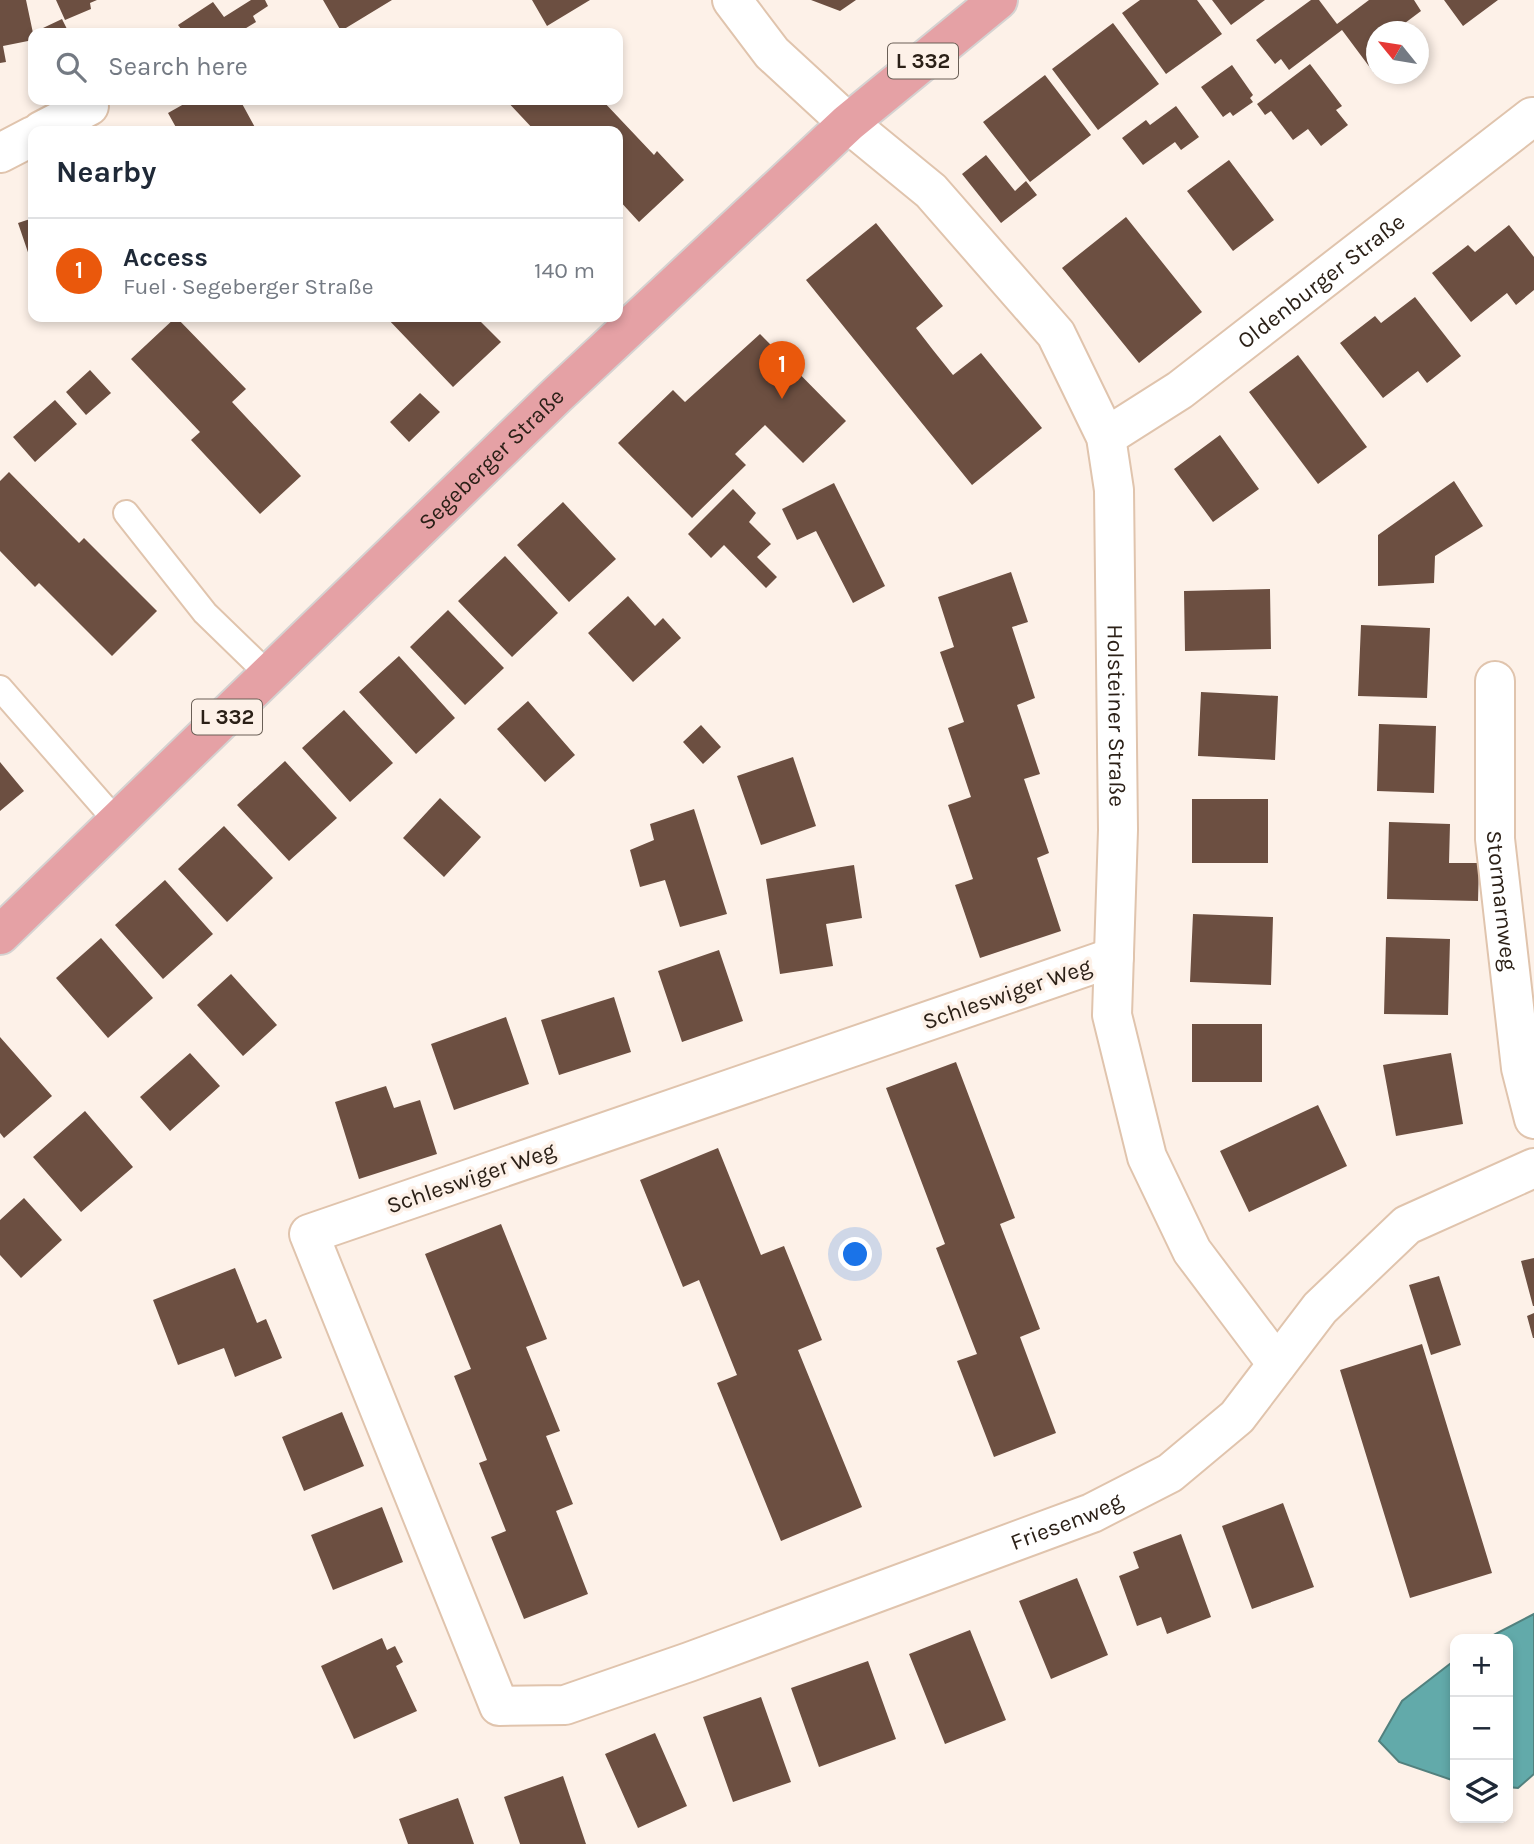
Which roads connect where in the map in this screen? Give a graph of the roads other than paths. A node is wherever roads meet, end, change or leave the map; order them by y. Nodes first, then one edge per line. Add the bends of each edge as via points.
1 (732, 0) edge
2 (998, 0) edge
3 (89, 106) dead end
4 (1532, 117) dead end
5 (848, 123) junction
6 (51, 126) edge
7 (28, 139) edge
8 (0, 153) edge
9 (1106, 437) junction
10 (126, 513) dead end
11 (270, 676) junction
12 (1495, 681) dead end
13 (0, 688) edge
14 (118, 823) junction
15 (0, 935) edge
16 (1114, 957) junction
17 (1534, 1119) edge
18 (1534, 1168) edge
19 (1277, 1364) junction
20 (499, 1706) joint

1 - 5 street, Holsteiner Straße via 772,52
2 - 5 main road, Segeberger Straße / L 332
3 - 6 street
4 - 9 street, Oldenburger Straße via 1180,390
5 - 9 street, Holsteiner Straße via 931,191 1056,334
5 - 11 main road, Segeberger Straße / L 332 via 557,395
7 - 8 street
9 - 16 street, Holsteiner Straße via 1114,490 1118,830
10 - 11 lane via 205,613
11 - 14 main road, Segeberger Straße / L 332
12 - 17 street, Stormarnweg via 1496,851 1521,1069
13 - 14 lane
14 - 15 main road, Segeberger Straße / L 332
16 - 19 street, Holsteiner Straße via 1112,1015 1147,1157 1192,1251
16 - 20 street, Schleswiger Weg via 309,1234
18 - 19 street, Friesenweg via 1407,1225 1320,1307
19 - 20 street, Friesenweg via 1237,1417 1170,1473 1092,1513 565,1705

